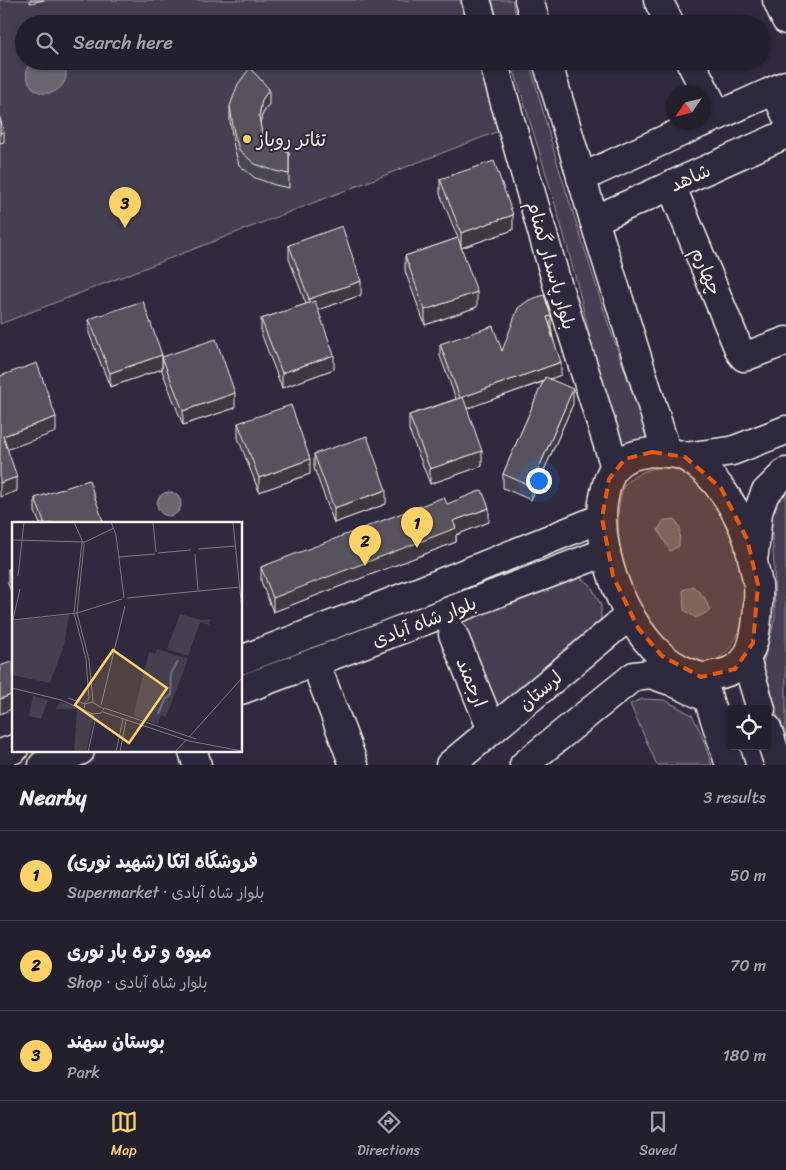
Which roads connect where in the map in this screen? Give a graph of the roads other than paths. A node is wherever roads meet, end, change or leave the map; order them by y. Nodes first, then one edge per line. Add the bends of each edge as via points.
1 (476, 0) edge
2 (529, 0) edge
3 (658, 0) edge
4 (777, 0) edge
5 (480, 15) edge
6 (533, 15) edge
7 (666, 15) edge
8 (786, 20) edge
9 (496, 70) edge
10 (550, 70) edge
11 (693, 70) edge
12 (697, 85) edge
13 (781, 88) edge
14 (786, 115) edge
15 (711, 119) edge
16 (686, 130) edge
17 (786, 134) edge
18 (581, 178) junction
19 (671, 185) junction
20 (594, 220) junction
21 (786, 341) edge
22 (786, 430) edge
23 (676, 455) junction
24 (615, 467) junction
25 (786, 472) edge
26 (602, 518) junction
27 (606, 552) junction
28 (753, 563) junction
29 (630, 615) junction
30 (453, 634) dead end
31 (746, 659) junction
32 (242, 660) edge
33 (316, 662) junction
34 (705, 688) junction
35 (242, 690) edge
36 (760, 705) edge
37 (492, 730) junction
38 (771, 740) edge
39 (12, 750) edge
40 (77, 752) edge
41 (192, 752) edge
42 (0, 754) edge
43 (43, 765) edge
44 (197, 765) edge
45 (354, 765) edge
46 (450, 765) edge
47 (524, 765) edge
48 (730, 765) edge
49 (779, 765) edge

1 - 5 main road
2 - 6 main road
3 - 7 main road
4 - 8 main road
9 - 24 main road, بلوار پاسدار گمنام via 558,287
10 - 18 main road
11 - 12 main road
13 - 14 main road
13 - 15 main road
16 - 18 main road
17 - 19 main road, شاهد
18 - 20 main road
19 - 20 main road, شاهد
19 - 21 main road, چهارم via 740,352 744,357
20 - 23 main road
22 - 23 main road via 732,451
23 - 24 main road via 637,454
23 - 28 main road via 705,471 721,488 736,512
24 - 26 main road via 604,498
25 - 28 main road via 765,493 758,512
26 - 27 main road
26 - 32 main road, بلوار شاه آبادی
27 - 29 main road
27 - 33 main road, بلوار شاه آبادی
28 - 31 main road via 758,605 753,643
29 - 34 main road via 643,636 662,656
29 - 37 main road, لرستان
30 - 37 main road, ارجمند
31 - 34 main road
31 - 36 main road
33 - 35 main road, بلوار شاه آبادی
33 - 45 main road
34 - 47 main road via 651,674 634,676
34 - 48 main road
37 - 46 main road, لرستان
38 - 49 main road
39 - 42 main road
40 - 43 main road
41 - 44 main road

